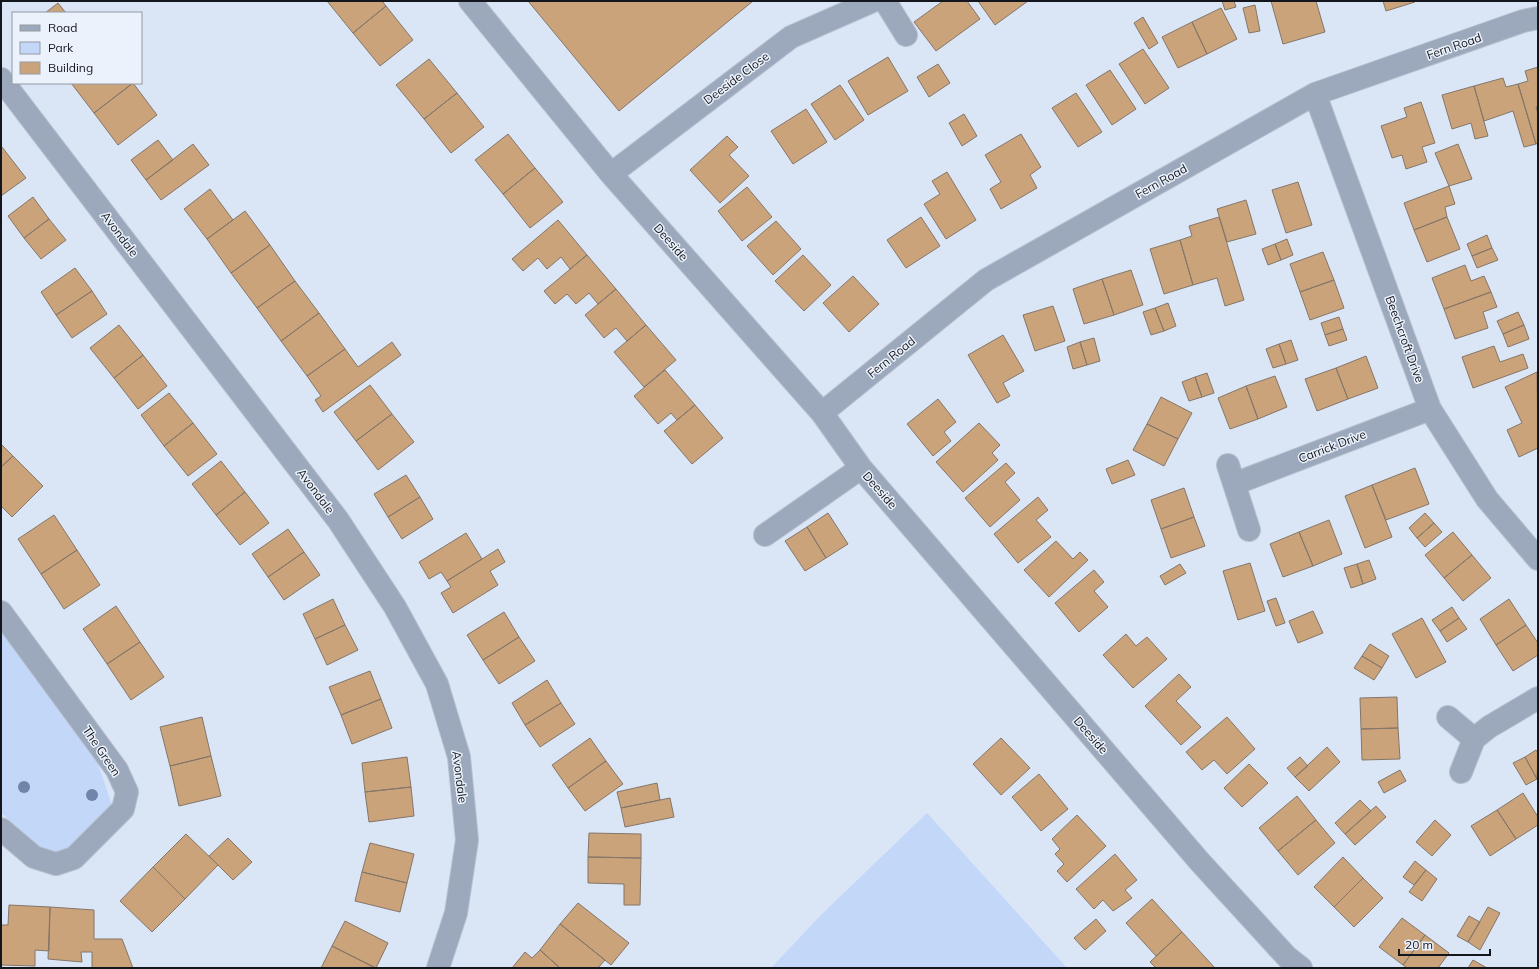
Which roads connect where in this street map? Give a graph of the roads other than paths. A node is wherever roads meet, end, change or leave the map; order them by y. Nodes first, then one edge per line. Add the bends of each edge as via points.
1 (470, 1) edge
2 (873, 1) edge
3 (885, 1) edge
4 (1538, 18) edge
5 (906, 35) dead end
6 (1, 79) edge
7 (1315, 94) junction
8 (611, 174) junction
9 (1430, 409) junction
10 (822, 413) junction
11 (861, 468) junction
12 (1249, 530) dead end
13 (765, 535) dead end
14 (1538, 559) edge
15 (1, 612) edge
16 (1538, 698) edge
17 (1448, 717) dead end
18 (1474, 740) junction
19 (1461, 772) dead end
20 (1, 828) edge
21 (438, 968) edge
22 (1301, 968) edge

1 - 8 street, Deeside
2 - 8 street, Deeside Close via 791,36
3 - 5 street
4 - 7 street, Fern Road
6 - 21 street, Avondale via 338,520 395,607 437,684 460,757 467,840 456,913
7 - 9 street, Beechcroft Drive
7 - 10 street, Fern Road via 986,280
8 - 10 street, Deeside
9 - 12 street, Carrick Drive via 1231,474
9 - 14 street, Beechcroft Drive via 1487,499
10 - 11 street, Deeside
11 - 13 street
11 - 22 street, Deeside via 1200,862 1287,957
15 - 20 street, The Green via 117,770 126,792 123,809 74,858 56,864 34,857
16 - 18 street via 1489,727
17 - 18 street
18 - 19 street

